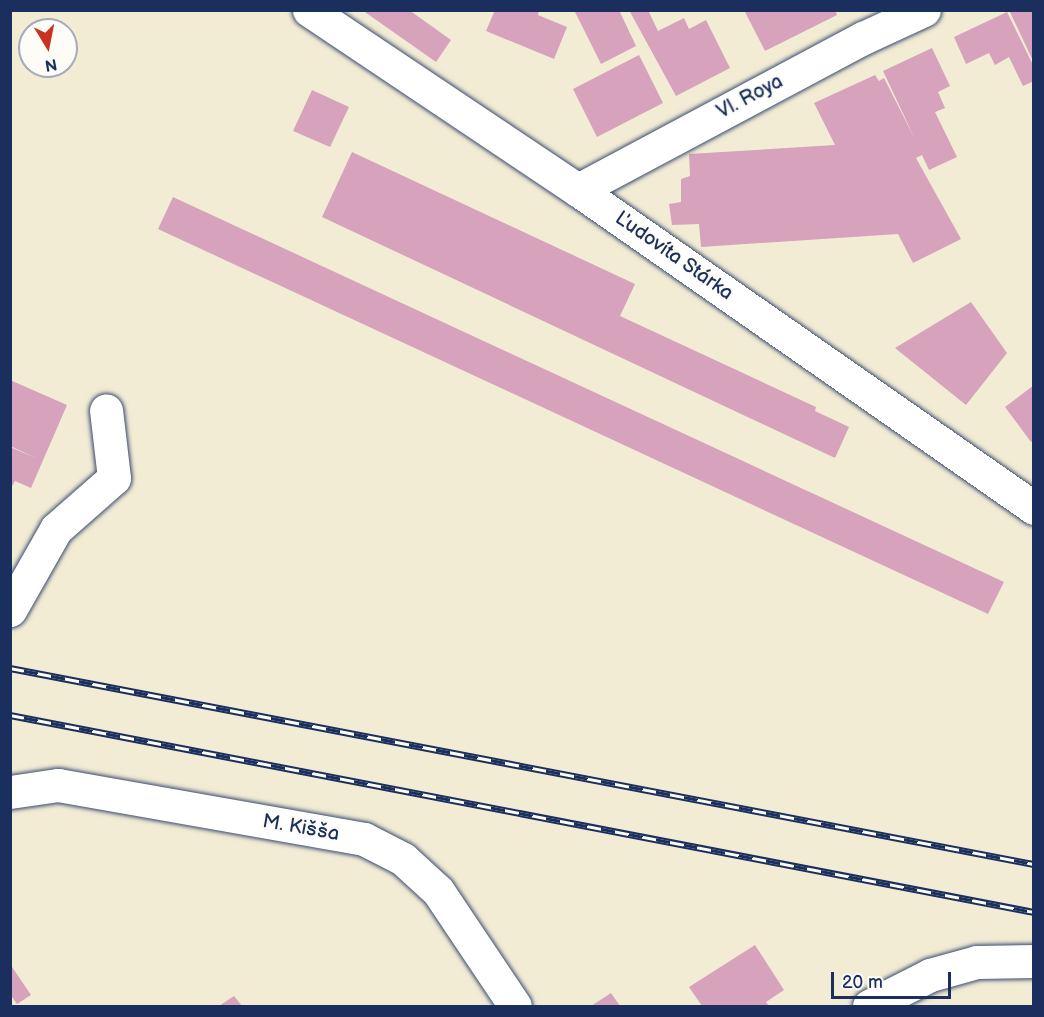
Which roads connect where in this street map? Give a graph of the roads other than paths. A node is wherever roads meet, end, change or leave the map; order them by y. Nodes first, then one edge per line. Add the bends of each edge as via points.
1 (309, 10) edge
2 (924, 10) edge
3 (578, 190) junction
4 (106, 410) dead end
5 (1034, 508) edge
6 (10, 610) edge
7 (10, 792) edge
8 (1034, 961) edge
9 (514, 1006) edge
10 (869, 1006) edge

1 - 3 street, Ľudovíta Stárka
2 - 3 street, Vl. Roya via 863,38
3 - 5 street, Ľudovíta Stárka
4 - 6 street via 114,478 56,529
7 - 9 street, M. Kišša via 58,785 364,839 403,859 438,891
8 - 10 street via 976,962 930,975

